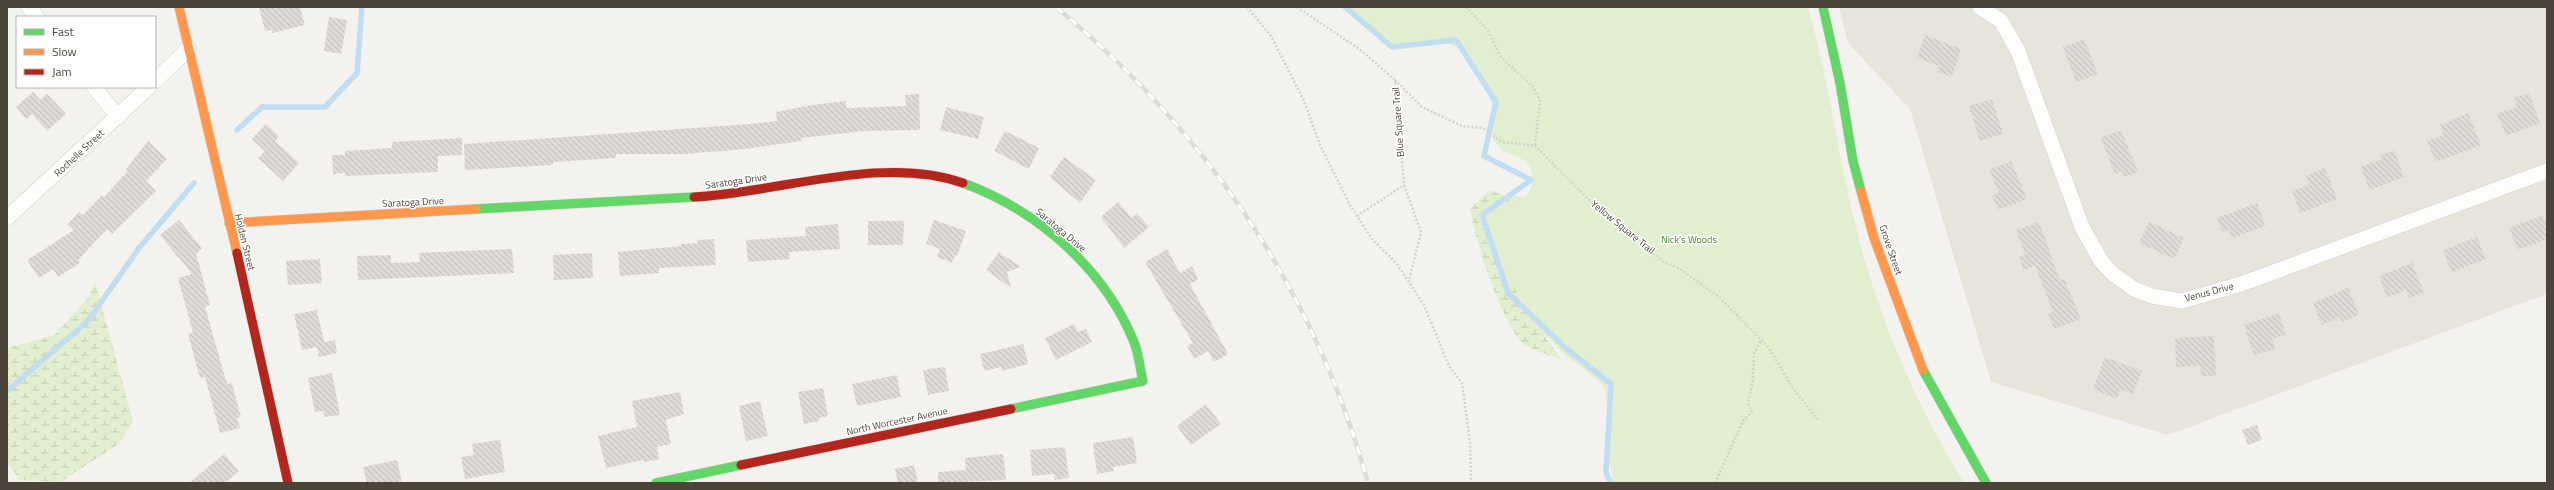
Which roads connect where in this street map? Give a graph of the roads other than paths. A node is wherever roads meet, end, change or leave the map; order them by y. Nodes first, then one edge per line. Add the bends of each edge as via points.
1 (29, 7) edge
2 (179, 7) edge
3 (1823, 7) edge
4 (1980, 7) edge
5 (36, 16) edge
6 (189, 48) junction
7 (156, 80) edge
8 (95, 88) edge
9 (148, 88) edge
10 (118, 117) junction
11 (2547, 171) edge
12 (7, 218) edge
13 (229, 223) junction
14 (1143, 381) joint
15 (288, 483) edge
16 (656, 483) edge
17 (1986, 483) edge

1 - 5 street
2 - 6 street, Holden Street
3 - 17 street, Grove Street via 1840,83 1853,161 1874,238 1914,350 1930,385
4 - 11 street, Venus Drive via 2001,22 2018,51 2082,227 2101,261 2113,274 2134,289 2152,296 2182,300 2240,284
6 - 7 street
6 - 13 street, Holden Street
8 - 10 street
9 - 10 street, Rochelle Street
10 - 12 street, Rochelle Street
13 - 14 street, Saratoga Drive via 690,198 860,175 916,172 956,180 995,195 1019,209 1061,242 1088,268 1122,316 1135,344
13 - 15 street, Holden Street via 259,346
14 - 16 street, North Worcester Avenue

